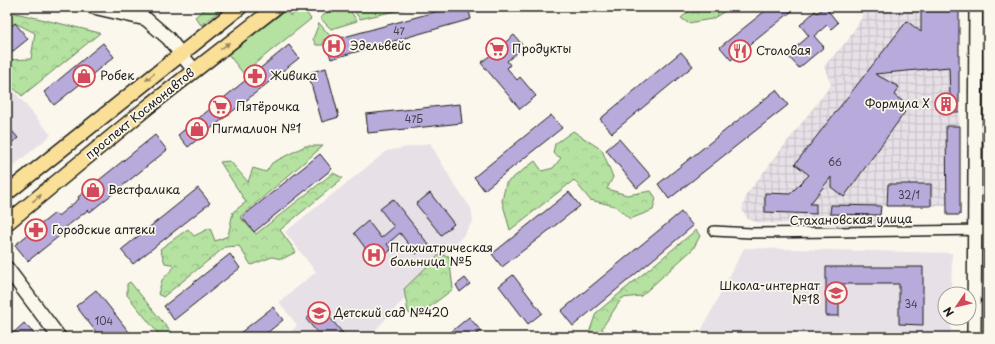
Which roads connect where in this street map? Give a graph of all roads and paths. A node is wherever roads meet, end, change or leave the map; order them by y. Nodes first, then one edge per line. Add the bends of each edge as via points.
1 (93, 7) edge
2 (240, 7) edge
3 (276, 7) edge
4 (976, 7) edge
5 (181, 53) junction
6 (194, 70) junction
7 (7, 193) edge
8 (7, 223) edge
9 (981, 230) edge
10 (714, 231) dead end
11 (7, 268) edge
12 (59, 337) edge
13 (974, 337) edge

1 - 5 main road via 146,19
2 - 5 main road, проспект Космонавтов
6 -> 3 main road, проспект Космонавтов
4 - 9 main road
5 - 6 main road
5 -> 7 main road, проспект Космонавтов
8 -> 6 main road, проспект Космонавтов
9 - 10 street, Стахановская улица via 751,233
9 - 13 main road
11 - 12 main road

